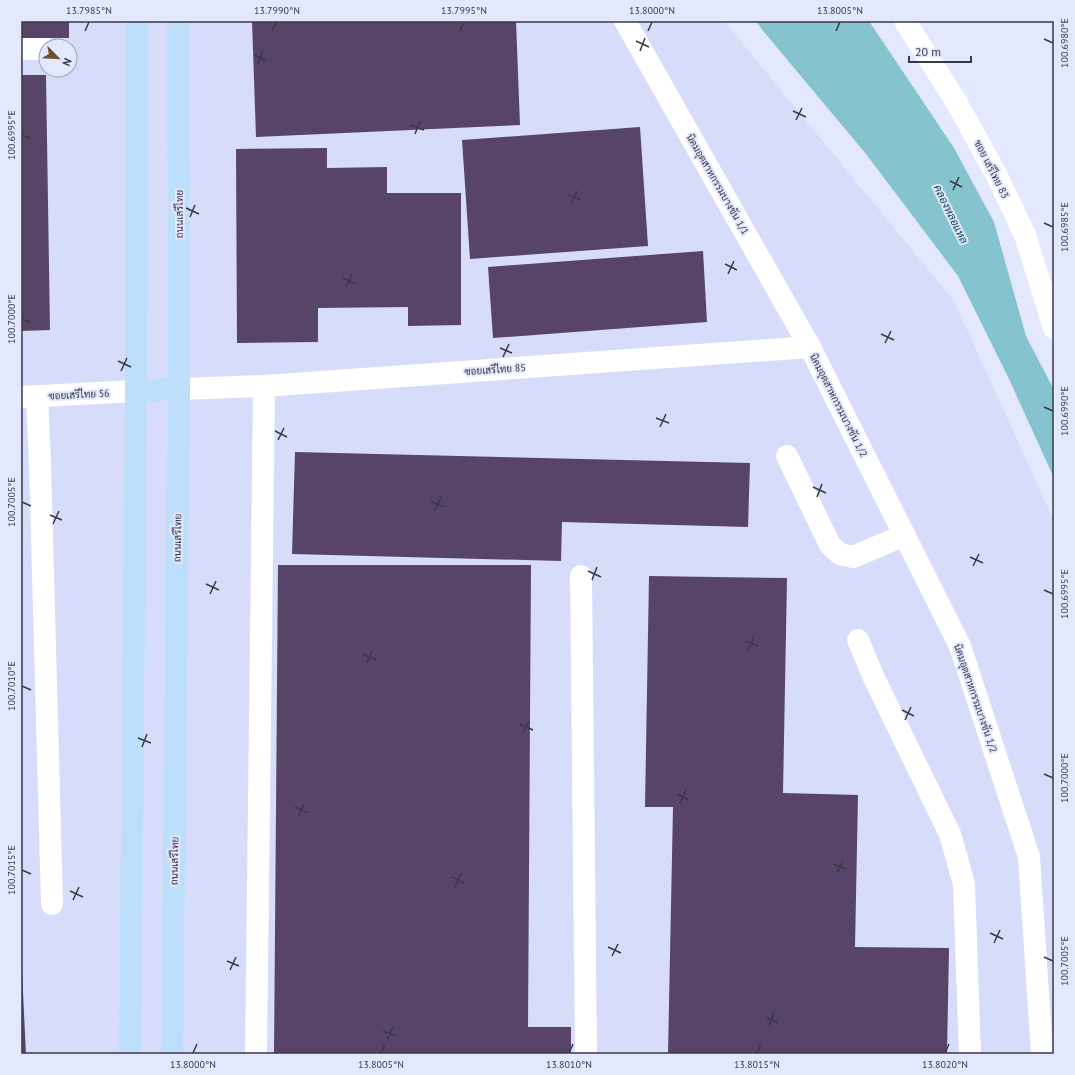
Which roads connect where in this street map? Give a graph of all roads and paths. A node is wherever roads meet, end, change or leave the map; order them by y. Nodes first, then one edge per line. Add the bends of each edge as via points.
1 (137, 21) edge
2 (178, 21) edge
3 (625, 21) edge
4 (905, 21) edge
5 (21, 48) edge
6 (38, 49) edge
7 (1054, 328) edge
8 (810, 347) junction
9 (264, 386) junction
10 (179, 388) junction
11 (136, 391) junction
12 (29, 397) edge
13 (787, 456) dead end
14 (905, 535) junction
15 (580, 576) dead end
16 (858, 640) dead end
17 (52, 904) dead end
18 (130, 1054) edge
19 (172, 1054) edge
20 (256, 1054) edge
21 (586, 1054) edge
22 (970, 1054) edge
23 (1042, 1054) edge

1 - 11 main road
2 - 10 main road, ถนนเสรีไทย
3 - 8 street, นิคมอุตสาหกรรมบางชัน 1/1
4 - 7 street, ซอย เสรีไทย 83 via 957,103 996,174 1024,235
5 - 6 street
8 - 9 street, ซอยเสรีไทย 85
8 - 14 street, นิคมอุตสาหกรรมบางชัน 1/2
9 - 10 street, ซอยเสรีไทย 85
9 - 20 street
10 - 11 main road
10 - 19 main road, ถนนเสรีไทย
11 - 12 street, ซอยเสรีไทย 56
11 - 18 main road
12 - 17 street via 40,463
13 - 14 street via 830,545 840,554 853,557
14 - 23 street, นิคมอุตสาหกรรมบางชัน 1/2 via 960,646 1029,857
15 - 21 street
16 - 22 street via 950,834 964,884

